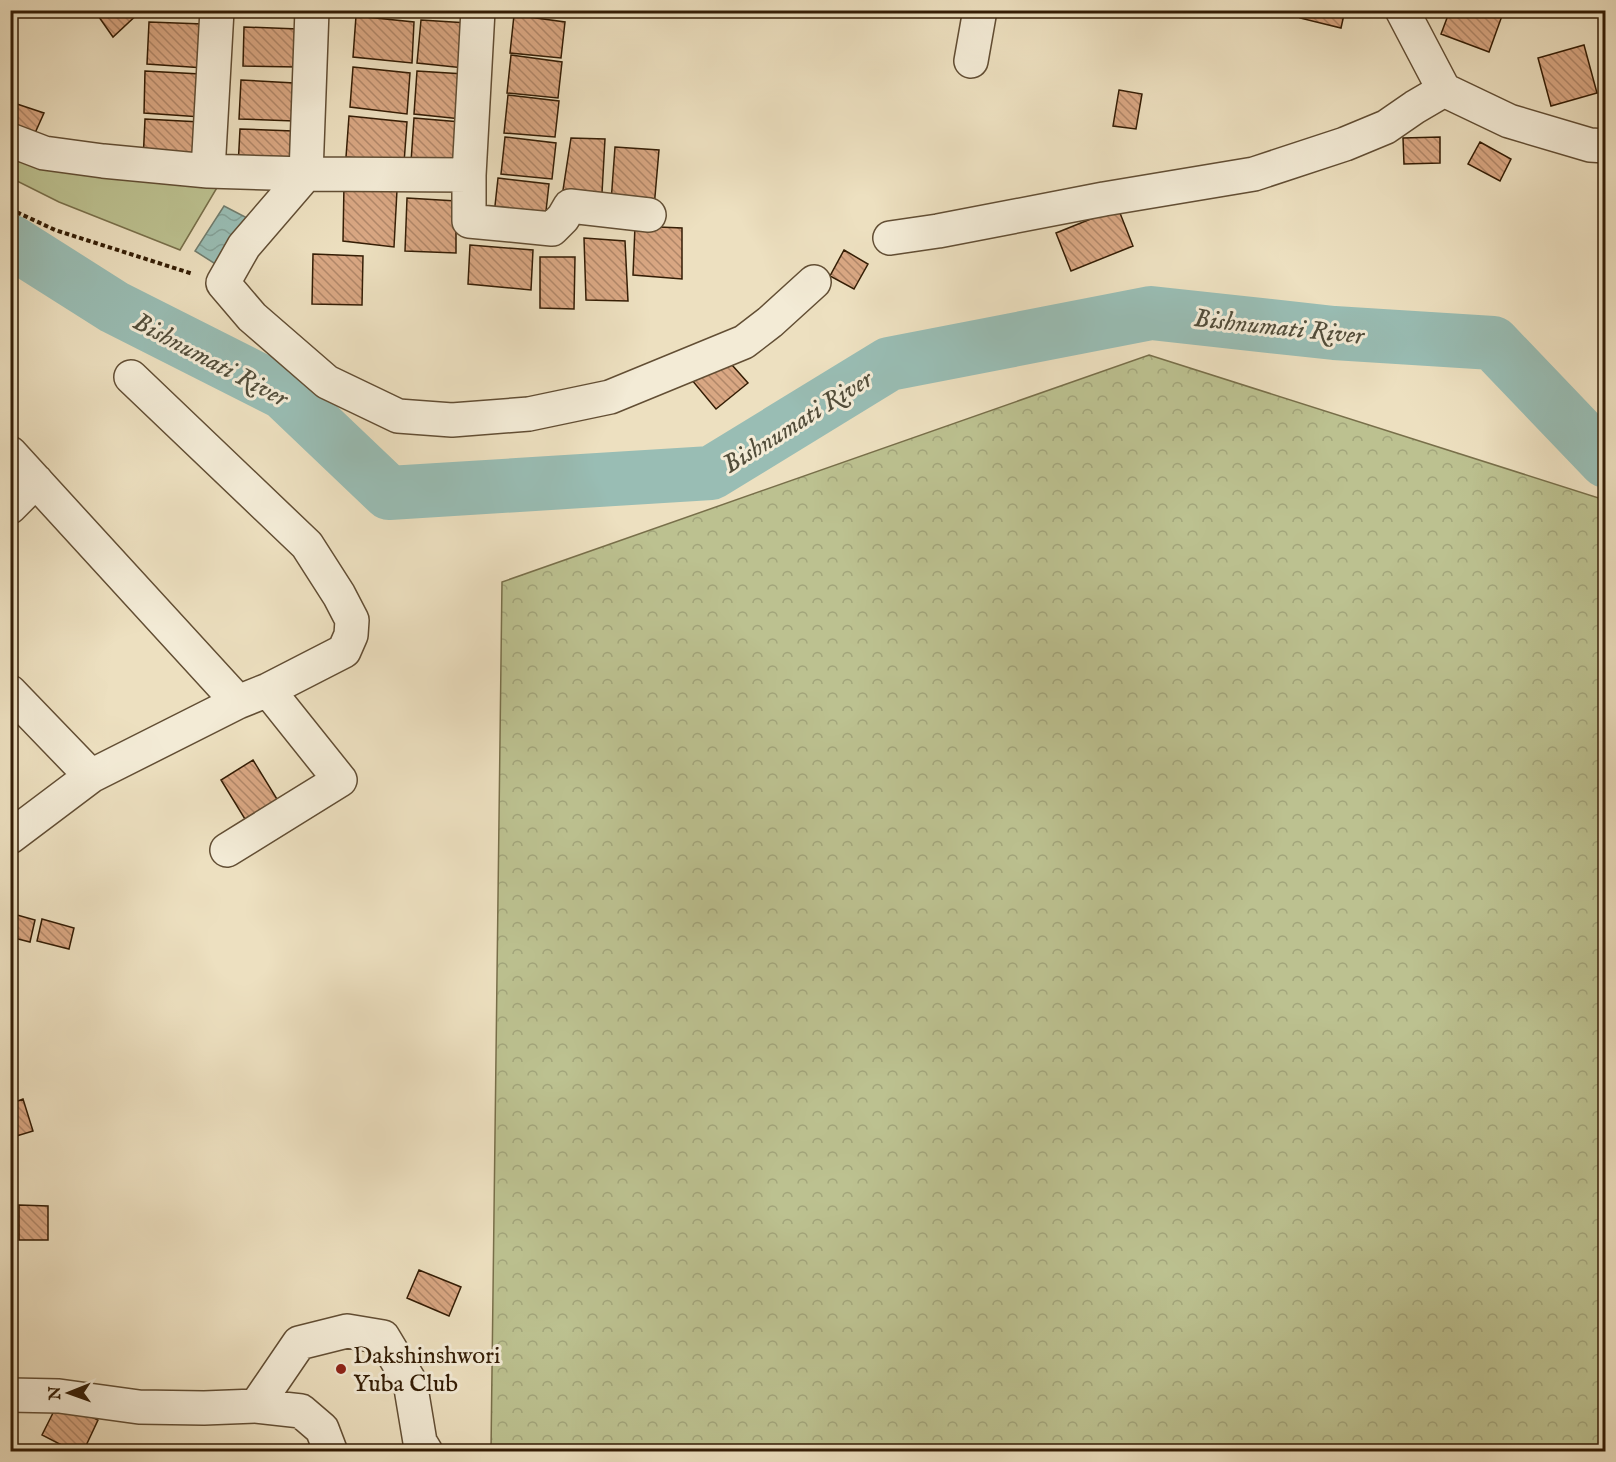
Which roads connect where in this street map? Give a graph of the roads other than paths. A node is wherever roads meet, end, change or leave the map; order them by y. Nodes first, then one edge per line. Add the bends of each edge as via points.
1 (217, 10) edge
2 (312, 10) edge
3 (478, 10) edge
4 (980, 10) edge
5 (1402, 10) edge
6 (971, 61) dead end
7 (1444, 90) junction
8 (10, 140) edge
9 (1605, 146) edge
10 (208, 171) junction
11 (306, 174) junction
12 (469, 175) junction
13 (649, 215) dead end
14 (890, 238) dead end
15 (814, 282) dead end
16 (131, 377) dead end
17 (10, 453) edge
18 (36, 481) junction
19 (10, 507) edge
20 (268, 690) junction
21 (10, 692) edge
22 (238, 702) junction
23 (91, 777) junction
24 (10, 837) edge
25 (227, 850) dead end
26 (10, 1395) edge
27 (256, 1406) junction
28 (329, 1452) edge
29 (426, 1452) edge

1 - 10 street
2 - 11 street
3 - 12 street
4 - 6 street
5 - 7 street
7 - 9 street via 1509,121
7 - 14 street via 1386,127 1254,174
8 - 10 street via 44,153
10 - 11 street
11 - 12 street
11 - 15 street via 244,246 223,283 252,317 327,382 398,416 452,420 529,414 610,397 744,342
12 - 13 street via 468,221 552,229 570,206
16 - 20 street via 307,545 352,620 344,651
17 - 18 street
18 - 19 street
18 - 22 street
20 - 22 street
20 - 25 street via 340,780
21 - 23 street
22 - 23 street
23 - 24 street
26 - 27 street via 59,1396 139,1407
27 - 28 street via 301,1411 322,1429
27 - 29 street via 299,1343 347,1330 383,1337 410,1382 420,1442

